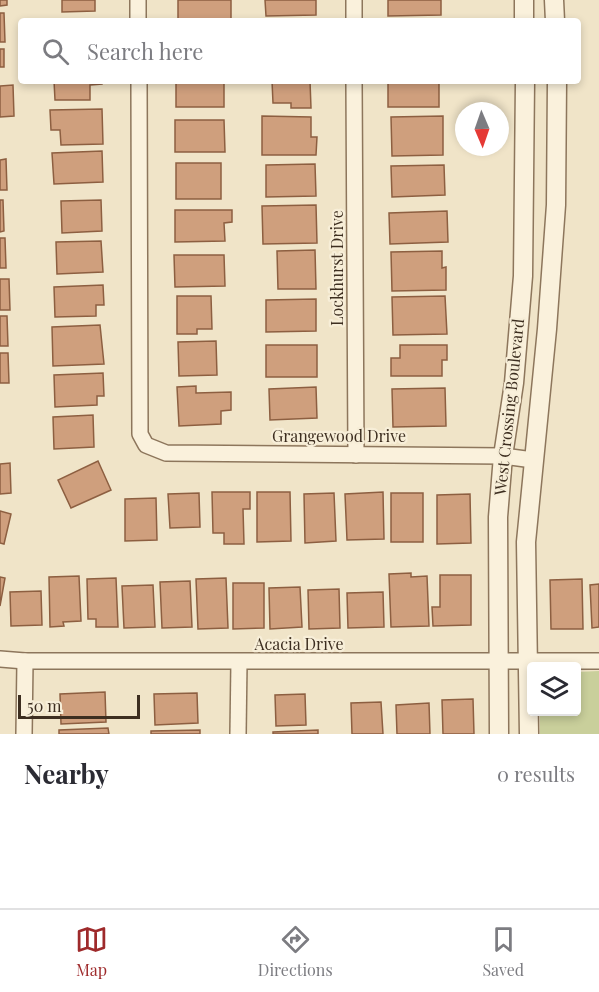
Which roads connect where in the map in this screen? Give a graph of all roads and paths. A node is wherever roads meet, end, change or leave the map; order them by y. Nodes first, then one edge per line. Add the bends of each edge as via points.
1 (138, 0) edge
2 (354, 0) edge
3 (524, 0) edge
4 (554, 0) edge
5 (138, 18) edge
6 (354, 18) edge
7 (524, 18) edge
8 (555, 18) edge
9 (139, 84) edge
10 (354, 84) edge
11 (525, 84) edge
12 (557, 84) edge
13 (356, 455) junction
14 (503, 456) junction
15 (533, 460) junction
16 (0, 659) edge
17 (25, 661) junction
18 (599, 661) edge
19 (239, 662) junction
20 (499, 662) junction
21 (527, 662) edge
22 (528, 662) joint
23 (529, 716) edge
24 (24, 734) edge
25 (238, 734) edge
26 (499, 734) edge
27 (529, 734) edge

1 - 5 street
2 - 6 street
3 - 7 street
4 - 8 street
9 - 13 street, Grangewood Drive via 140,434 146,445 166,453
10 - 13 street, Lockhurst Drive
11 - 14 street, West Crossing Boulevard via 523,276
12 - 15 street, West Crossing Boulevard via 556,205
13 - 14 street, Grangewood Drive
14 - 15 street, Grangewood Drive
14 - 20 street, West Crossing Boulevard via 498,517
15 - 22 street, West Crossing Boulevard via 526,542
16 - 17 street, Acacia Drive
17 - 19 street, Acacia Drive
17 - 24 street
18 - 22 street, Acacia Drive
19 - 20 street, Acacia Drive
19 - 25 street
20 - 21 street, Acacia Drive
20 - 26 street, West Crossing Boulevard
23 - 27 street, West Crossing Boulevard

